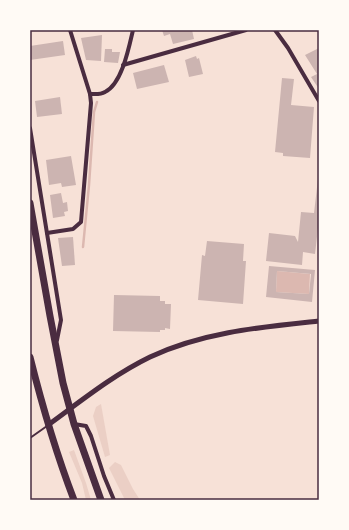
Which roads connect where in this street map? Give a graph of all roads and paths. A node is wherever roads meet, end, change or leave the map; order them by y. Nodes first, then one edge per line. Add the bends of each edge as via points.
1 (70, 30) edge
2 (132, 30) edge
3 (246, 30) edge
4 (274, 30) edge
5 (123, 66) junction
6 (90, 94) junction
7 (319, 101) edge
8 (30, 128) edge
9 (30, 203) edge
10 (47, 233) junction
11 (319, 321) edge
12 (55, 346) junction
13 (30, 357) edge
14 (70, 409) junction
15 (74, 424) junction
16 (48, 425) junction
17 (30, 438) edge
18 (74, 500) edge
19 (101, 500) edge
20 (114, 500) edge

1 - 6 street
2 - 5 street
3 - 5 street
4 - 7 street via 288,48
5 - 6 street via 108,92
6 - 10 street via 80,222 73,229
8 - 10 street
9 - 12 highway
10 - 12 street via 61,320
11 - 14 street via 215,335 173,348 121,373
12 - 14 highway
13 - 16 highway
14 - 15 highway
14 - 16 street
15 - 19 highway
15 - 20 street via 86,426
16 - 17 lane
16 - 18 highway

